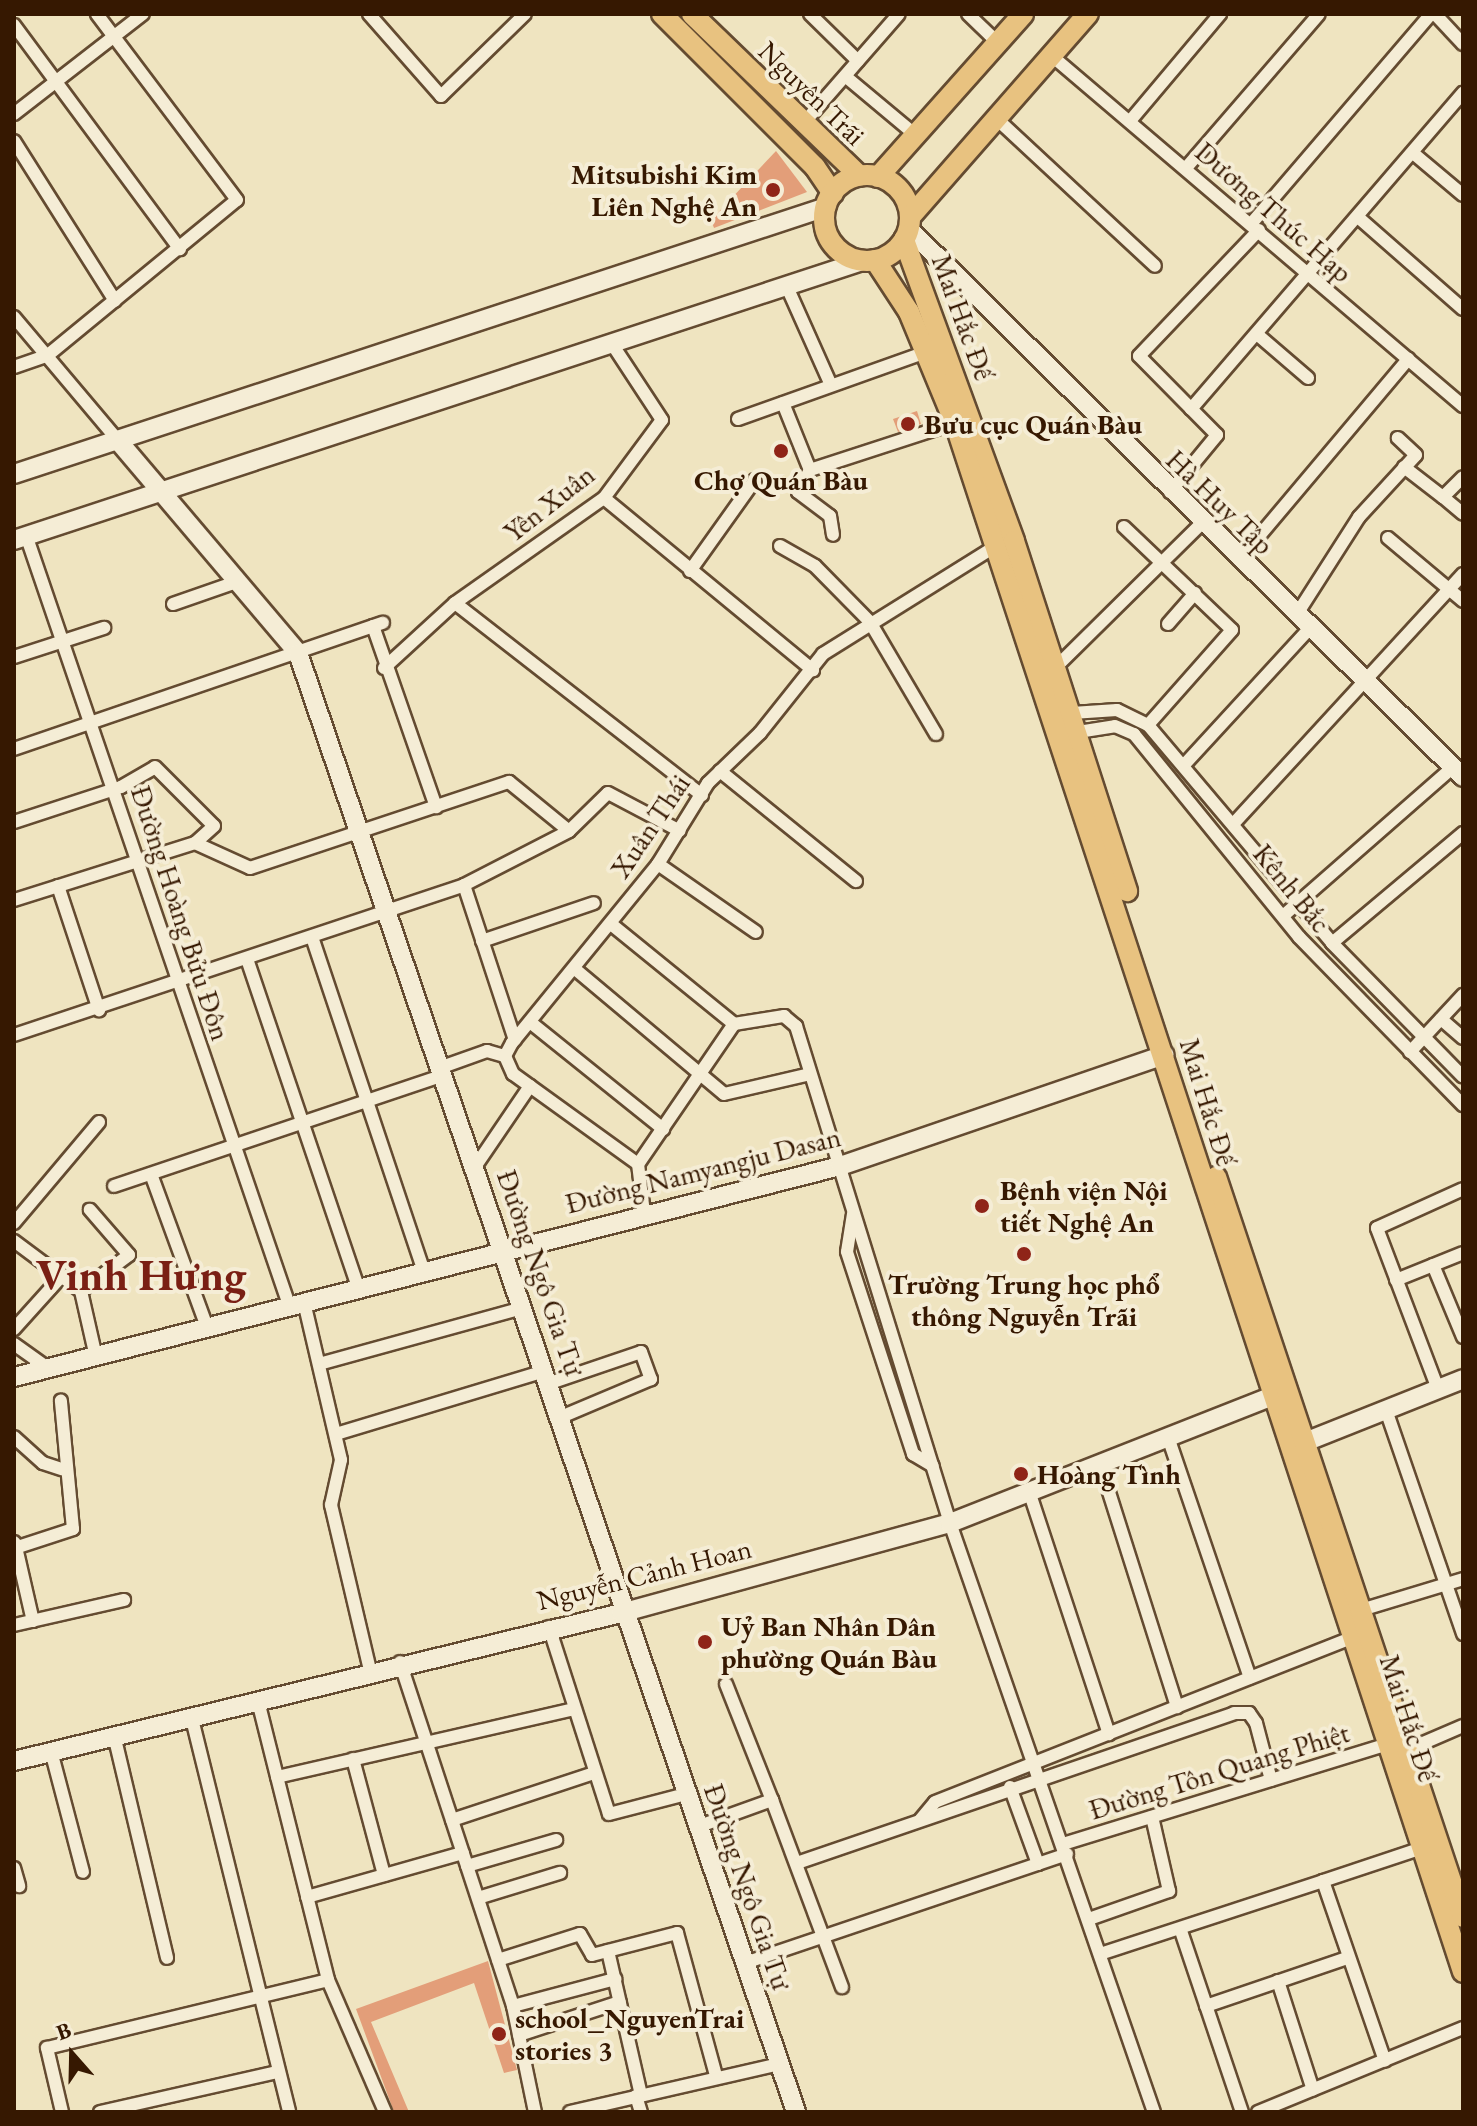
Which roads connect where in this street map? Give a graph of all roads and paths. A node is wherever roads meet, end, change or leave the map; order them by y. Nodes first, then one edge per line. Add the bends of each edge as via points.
1 (97, 14) edge
2 (143, 14) edge
3 (369, 14) edge
4 (525, 14) edge
5 (662, 14) edge
6 (692, 14) edge
7 (810, 14) edge
8 (899, 14) edge
9 (968, 14) edge
10 (1023, 14) edge
11 (1088, 14) edge
12 (1220, 14) edge
13 (1319, 14) edge
14 (1433, 14) edge
15 (14, 25) edge
16 (115, 36) junction
17 (998, 43) junction
18 (1463, 44) edge
19 (1052, 56) junction
20 (858, 61) junction
21 (845, 76) junction
22 (58, 81) junction
23 (1463, 93) edge
24 (14, 114) edge
25 (998, 120) junction
26 (1130, 121) junction
27 (802, 125) junction
28 (918, 137) junction
29 (14, 141) edge
30 (1413, 153) junction
31 (1186, 168) junction
32 (869, 177) junction
33 (1463, 195) edge
34 (829, 200) junction
35 (1359, 218) junction
36 (1255, 227) junction
37 (908, 229) junction
38 (180, 249) junction
39 (868, 260) junction
40 (1155, 266) dead end
41 (1311, 275) junction
42 (788, 289) junction
43 (115, 301) junction
44 (1463, 309) edge
45 (14, 317) edge
46 (1258, 335) junction
47 (614, 347) junction
48 (926, 352) junction
49 (48, 355) junction
50 (1408, 359) junction
51 (14, 367) edge
52 (1308, 378) dead end
53 (831, 385) junction
54 (783, 403) junction
55 (1463, 406) edge
56 (1191, 409) junction
57 (738, 419) dead end
58 (955, 423) junction
59 (1398, 438) dead end
60 (120, 443) junction
61 (1404, 467) junction
62 (810, 470) junction
63 (14, 474) edge
64 (1463, 477) edge
65 (755, 480) dead end
66 (165, 490) junction
67 (1170, 492) junction
68 (1443, 497) junction
69 (604, 498) junction
70 (1463, 514) edge
71 (1202, 523) junction
72 (1124, 527) dead end
73 (833, 535) dead end
74 (20, 538) edge
75 (1388, 538) dead end
76 (780, 546) dead end
77 (996, 546) junction
78 (1159, 558) junction
79 (1239, 560) junction
80 (690, 571) junction
81 (1463, 574) edge
82 (239, 581) junction
83 (1448, 588) junction
84 (1195, 593) junction
85 (1463, 601) edge
86 (455, 603) junction
87 (173, 604) dead end
88 (1304, 621) junction
89 (870, 622) junction
90 (1168, 624) dead end
91 (104, 628) dead end
92 (64, 641) junction
93 (298, 653) junction
94 (14, 657) edge
95 (1056, 667) junction
96 (384, 668) junction
97 (813, 670) junction
98 (1361, 678) junction
99 (1129, 712) junction
100 (1075, 722) junction
101 (94, 723) junction
102 (1148, 725) junction
103 (1123, 728) junction
104 (936, 734) dead end
105 (14, 749) edge
106 (1184, 765) junction
107 (720, 771) junction
108 (1458, 772) edge
109 (115, 789) junction
110 (702, 795) junction
111 (436, 807) junction
112 (14, 822) edge
113 (1235, 822) junction
114 (569, 831) junction
115 (680, 831) junction
116 (362, 833) junction
117 (1463, 833) edge
118 (195, 843) junction
119 (138, 860) junction
120 (658, 864) junction
121 (856, 881) dead end
122 (464, 885) junction
123 (58, 886) junction
124 (14, 900) edge
125 (1299, 902) junction
126 (594, 903) dead end
127 (387, 911) junction
128 (1283, 916) junction
129 (611, 924) junction
130 (756, 932) dead end
131 (312, 937) junction
132 (1135, 938) junction
133 (482, 941) junction
134 (1332, 943) junction
135 (247, 959) junction
136 (575, 969) junction
137 (178, 983) junction
138 (1463, 995) edge
139 (99, 1010) junction
140 (1441, 1019) junction
141 (530, 1022) junction
142 (734, 1024) junction
143 (14, 1035) edge
144 (1424, 1038) junction
145 (1463, 1038) edge
146 (515, 1040) junction
147 (1410, 1052) junction
148 (1165, 1055) junction
149 (505, 1056) junction
150 (443, 1071) junction
151 (704, 1072) junction
152 (810, 1074) junction
153 (1463, 1077) edge
154 (530, 1086) junction
155 (366, 1101) junction
156 (1463, 1105) edge
157 (99, 1122) dead end
158 (300, 1124) junction
159 (663, 1129) junction
160 (234, 1146) junction
161 (638, 1164) junction
162 (475, 1167) junction
163 (839, 1167) junction
164 (151, 1174) junction
165 (114, 1186) dead end
166 (1463, 1189) edge
167 (90, 1210) dead end
168 (644, 1213) junction
169 (853, 1214) junction
170 (14, 1223) edge
171 (14, 1241) edge
172 (504, 1248) junction
173 (1232, 1253) junction
174 (1463, 1253) edge
175 (1433, 1265) junction
176 (423, 1269) junction
177 (60, 1278) junction
178 (1396, 1280) junction
179 (358, 1286) junction
180 (81, 1291) junction
181 (878, 1294) junction
182 (863, 1299) junction
183 (849, 1303) dead end
184 (296, 1304) junction
185 (523, 1308) junction
186 (207, 1327) junction
187 (14, 1329) edge
188 (1463, 1337) edge
189 (14, 1344) edge
190 (96, 1357) junction
191 (319, 1364) junction
192 (49, 1369) junction
193 (14, 1377) edge
194 (548, 1377) junction
195 (1463, 1379) edge
196 (1438, 1389) junction
197 (1273, 1396) junction
198 (61, 1401) dead end
199 (1386, 1410) junction
200 (561, 1417) junction
201 (336, 1434) junction
202 (14, 1437) edge
203 (1169, 1440) junction
204 (1305, 1442) junction
205 (933, 1466) junction
206 (1101, 1467) junction
207 (62, 1469) junction
208 (1029, 1491) junction
209 (950, 1523) junction
210 (15, 1545) edge
211 (1333, 1552) junction
212 (1463, 1579) edge
213 (1447, 1583) junction
214 (124, 1600) dead end
215 (1361, 1610) junction
216 (621, 1613) junction
217 (33, 1621) junction
218 (14, 1625) edge
219 (549, 1627) junction
220 (1463, 1634) edge
221 (1353, 1637) junction
222 (400, 1662) junction
223 (370, 1670) junction
224 (1250, 1678) junction
225 (726, 1684) dead end
226 (258, 1701) junction
227 (1177, 1707) junction
228 (570, 1710) junction
229 (191, 1715) junction
230 (1463, 1726) edge
231 (1109, 1734) junction
232 (114, 1735) junction
233 (426, 1742) junction
234 (1398, 1747) junction
235 (51, 1751) junction
236 (353, 1759) junction
237 (14, 1761) edge
238 (1038, 1770) junction
239 (594, 1773) junction
240 (277, 1777) junction
241 (1271, 1780) junction
242 (1010, 1787) junction
243 (686, 1794) junction
244 (772, 1800) junction
245 (1152, 1817) junction
246 (452, 1820) junction
247 (919, 1821) junction
248 (697, 1827) junction
249 (556, 1840) dead end
250 (1422, 1848) junction
251 (1065, 1849) junction
252 (465, 1860) junction
253 (797, 1863) junction
254 (1038, 1864) junction
255 (14, 1868) edge
256 (83, 1872) dead end
257 (560, 1873) dead end
258 (384, 1875) junction
259 (1323, 1881) junction
260 (19, 1886) dead end
261 (307, 1897) junction
262 (478, 1898) junction
263 (1463, 1917) edge
264 (1089, 1919) junction
265 (1181, 1931) junction
266 (822, 1937) junction
267 (608, 1951) junction
268 (1100, 1954) junction
269 (167, 1958) dead end
270 (1347, 1958) junction
271 (498, 1960) junction
272 (745, 1963) junction
273 (1463, 1972) edge
274 (615, 1979) junction
275 (328, 1980) junction
276 (1278, 1981) junction
277 (842, 1987) dead end
278 (260, 1997) junction
279 (620, 2002) junction
280 (513, 2006) junction
281 (1206, 2006) junction
282 (1463, 2028) edge
283 (519, 2035) junction
284 (1385, 2061) junction
285 (779, 2064) junction
286 (277, 2072) junction
287 (716, 2076) junction
288 (1313, 2090) junction
289 (639, 2096) junction
290 (141, 2107) edge
291 (62, 2112) edge
292 (100, 2112) edge
293 (289, 2112) edge
294 (385, 2112) edge
295 (535, 2112) edge
296 (570, 2112) edge
297 (641, 2112) edge
298 (796, 2112) edge
299 (1154, 2112) edge
300 (1242, 2112) edge
301 (1258, 2112) edge

1 - 16 street
2 - 16 street
3 - 4 street via 441,96
5 - 34 main road via 781,131
6 - 27 main road, Nguyên Trãi
7 - 20 street
8 - 20 street
9 - 17 street
10 - 17 main road
11 - 19 main road
12 - 26 street
13 - 31 street
14 - 18 street
14 - 36 street
15 - 22 street
16 - 22 street
16 - 38 street via 237,197
17 - 28 main road
19 - 25 main road
19 - 26 street, Dương Thúc Hạp
20 - 21 street
21 - 27 street
21 - 28 street
22 - 24 street
22 - 38 street
23 - 30 street
25 - 37 main road
25 - 40 street
26 - 31 street, Dương Thúc Hạp
27 - 32 main road, Nguyên Trãi
28 - 32 main road
29 - 43 street
30 - 33 street
30 - 35 street
31 - 36 street, Dương Thúc Hạp
32 - 34 main road
32 - 37 main road via 903,194
34 - 39 main road via 832,242
34 - 60 street
35 - 41 street
35 - 44 street
36 - 41 street, Dương Thúc Hạp
36 - 56 street via 1139,356
37 - 39 main road
37 - 67 street, Hà Huy Tập
37 - 95 main road, Mai Hắc Đế
38 - 43 street
39 - 42 street
39 - 48 main road, Mai Hắc Đế via 895,285
41 - 46 street
41 - 50 street, Dương Thúc Hạp
42 - 47 street
42 - 53 street
43 - 49 street
45 - 49 street
46 - 52 street
46 - 56 street
47 - 66 street
47 - 69 street, Yên Xuân via 663,414
48 - 53 street
48 - 58 main road, Mai Hắc Đế
49 - 51 street
49 - 60 street
50 - 55 street, Dương Thúc Hạp
50 - 79 street
53 - 54 street
54 - 57 street
54 - 62 street
56 - 67 street via 1217,440
58 - 62 street
58 - 77 main road, Mai Hắc Đế
59 - 61 street via 1416,455
60 - 63 street
60 - 66 street, Đường Ngô Gia Tự
61 - 68 street
61 - 88 street via 1359,517
62 - 73 street via 798,492 830,516
64 - 68 street
65 - 80 street
66 - 74 street
66 - 82 street, Đường Ngô Gia Tự
67 - 71 street, Hà Huy Tập
68 - 70 street
69 - 80 street
69 - 86 street, Yên Xuân
71 - 78 street
71 - 79 street, Hà Huy Tập
72 - 78 street
74 - 92 street, Đường Hoàng Bửu Đôn
75 - 83 street
76 - 89 street via 826,575
77 - 89 street, Xuân Thái
77 - 132 main road, Mai Hắc Đế
78 - 84 street
78 - 95 street
79 - 88 street, Hà Huy Tập
80 - 97 street
81 - 83 street
82 - 87 street
82 - 93 street, Đường Ngô Gia Tự
83 - 85 street
83 - 98 street
84 - 90 street
84 - 102 street via 1231,633
86 - 96 street, Yên Xuân
86 - 110 street
88 - 98 street, Hà Huy Tập
88 - 106 street
89 - 97 street, Xuân Thái via 823,654
89 - 104 street
91 - 92 street
92 - 94 street
92 - 101 street, Đường Hoàng Bửu Đôn
93 - 96 street via 378,624
93 - 101 street
93 - 116 street, Đường Ngô Gia Tự
95 - 100 main road, Mai Hắc Đế
96 - 111 street
97 - 107 street, Xuân Thái
98 - 108 street, Hà Huy Tập
98 - 113 street
99 - 100 street
99 - 102 street, Kênh Bắc
99 - 103 street
100 - 103 street
100 - 132 main road, Mai Hắc Đế
101 - 105 street
101 - 109 street, Đường Hoàng Bửu Đôn
102 - 106 street, Kênh Bắc
103 - 128 street, Kênh Bắc
106 - 113 street, Kênh Bắc
107 - 110 street, Xuân Thái
107 - 121 street
108 - 125 street
109 - 112 street
109 - 118 street via 155,767 214,826
109 - 119 street, Đường Hoàng Bửu Đôn
110 - 115 street, Xuân Thái
111 - 114 street via 513,782
111 - 116 street
113 - 125 street, Kênh Bắc
114 - 115 street via 611,792
114 - 122 street
115 - 120 street, Xuân Thái
116 - 118 street via 250,868
116 - 127 street, Đường Ngô Gia Tự
117 - 134 street
118 - 119 street
119 - 123 street
119 - 137 street, Đường Hoàng Bửu Đôn
120 - 129 street, Xuân Thái
120 - 130 street
122 - 127 street
122 - 133 street
123 - 124 street
123 - 139 street
125 - 128 street
125 - 134 street, Kênh Bắc
126 - 133 street
127 - 131 street
127 - 150 street, Đường Ngô Gia Tự
128 - 147 street, Kênh Bắc
129 - 136 street, Xuân Thái
129 - 142 street
131 - 135 street
131 - 155 street
132 - 148 main road, Mai Hắc Đế
132 - 173 main road, Mai Hắc Đế
133 - 146 street
134 - 144 street, Kênh Bắc
135 - 137 street
135 - 158 street
136 - 141 street, Xuân Thái
136 - 151 street
137 - 139 street
137 - 160 street, Đường Hoàng Bửu Đôn
138 - 140 street
139 - 143 street
140 - 144 street
140 - 145 street
141 - 146 street, Xuân Thái
141 - 159 street
142 - 151 street
142 - 152 street via 784,1016 796,1026
144 - 147 street
144 - 153 street, Kênh Bắc
146 - 149 street, Xuân Thái
147 - 156 street, Kênh Bắc
148 - 163 street, Đường Namyangju Dasan
148 - 173 main road, Mai Hắc Đế
149 - 150 street via 487,1051
149 - 154 street
150 - 155 street
150 - 162 street, Đường Ngô Gia Tự
151 - 152 street via 724,1094
151 - 159 street
152 - 163 street
154 - 161 street
154 - 162 street
155 - 158 street
155 - 176 street
157 - 170 street
158 - 160 street
158 - 179 street
159 - 161 street
160 - 164 street
160 - 184 street, Đường Hoàng Bửu Đôn
161 - 168 street
162 - 172 street, Đường Ngô Gia Tự
163 - 168 street, Đường Namyangju Dasan
163 - 169 street
164 - 165 street
164 - 186 street
166 - 178 street via 1377,1226
167 - 180 street via 129,1255
168 - 172 street, Đường Namyangju Dasan
169 - 181 street
169 - 182 street via 847,1252
171 - 177 street
172 - 176 street, Đường Namyangju Dasan
172 - 185 street, Đường Ngô Gia Tự
173 - 197 main road, Mai Hắc Đế
173 - 204 main road, Mai Hắc Đế
174 - 175 street
175 - 178 street
175 - 188 street
176 - 179 street, Đường Namyangju Dasan
177 - 180 street
177 - 187 street
178 - 196 street
179 - 184 street, Đường Namyangju Dasan
180 - 190 street
181 - 182 street
181 - 205 street
182 - 183 street
182 - 205 street via 913,1454
184 - 186 street, Đường Namyangju Dasan
184 - 191 street, Đường Hoàng Bửu Đôn
185 - 191 street
185 - 194 street, Đường Ngô Gia Tự
186 - 190 street, Đường Namyangju Dasan
189 - 192 street
190 - 192 street, Đường Namyangju Dasan
191 - 201 street, Đường Hoàng Bửu Đôn
192 - 193 street, Đường Namyangju Dasan
194 - 200 street, Đường Ngô Gia Tự
194 - 200 street via 641,1352 651,1379
194 - 201 street
195 - 196 street
196 - 199 street
197 - 203 street, Nguyễn Cảnh Hoan
197 - 211 main road, Mai Hắc Đế
198 - 207 street
199 - 204 street
199 - 213 street
200 - 216 street, Đường Ngô Gia Tự
201 - 223 street, Đường Hoàng Bửu Đôn via 341,1460 331,1505
202 - 207 street via 43,1463
203 - 206 street, Nguyễn Cảnh Hoan
203 - 224 street
204 - 211 main road, Mai Hắc Đế
205 - 209 street
206 - 208 street, Nguyễn Cảnh Hoan
206 - 227 street
207 - 210 street via 73,1529
208 - 209 street, Nguyễn Cảnh Hoan
208 - 231 street
209 - 216 street, Nguyễn Cảnh Hoan
209 - 238 street
210 - 217 street
211 - 215 main road, Mai Hắc Đế
211 - 221 main road, Mai Hắc Đế
212 - 213 street
213 - 215 street
213 - 220 street
214 - 217 street
215 - 234 main road, Mai Hắc Đế
216 - 219 street, Nguyễn Cảnh Hoan
216 - 243 street, Đường Ngô Gia Tự
217 - 218 street
219 - 222 street, Nguyễn Cảnh Hoan
219 - 228 street
221 - 224 street
221 - 234 main road, Mai Hắc Đế
222 - 223 street, Nguyễn Cảnh Hoan
222 - 233 street
223 - 226 street, Nguyễn Cảnh Hoan
224 - 227 street
225 - 244 street
226 - 229 street, Nguyễn Cảnh Hoan
226 - 240 street
227 - 231 street
228 - 233 street
228 - 239 street
229 - 232 street, Nguyễn Cảnh Hoan
229 - 278 street
230 - 234 street, Đường Tôn Quang Phiệt
231 - 238 street
232 - 235 street, Nguyễn Cảnh Hoan
232 - 269 street
233 - 236 street
233 - 246 street
234 - 241 street, Đường Tôn Quang Phiệt
234 - 250 main road, Mai Hắc Đế
234 - 263 main road, Mai Hắc Đế
235 - 237 street, Nguyễn Cảnh Hoan
235 - 256 street
236 - 240 street
236 - 258 street
238 - 241 street via 1249,1713
238 - 242 street
238 - 247 street via 935,1802
238 - 251 street
239 - 243 street via 610,1816
239 - 246 street
240 - 261 street
241 - 245 street, Đường Tôn Quang Phiệt
242 - 247 street
242 - 254 street
243 - 248 street, Đường Ngô Gia Tự
244 - 248 street
244 - 253 street
245 - 251 street, Đường Tôn Quang Phiệt
245 - 264 street via 1169,1891
246 - 252 street
247 - 253 street
248 - 272 street, Đường Ngô Gia Tự
249 - 252 street
250 - 259 street
250 - 273 main road, Mai Hắc Đế
251 - 254 street, Đường Tôn Quang Phiệt
251 - 264 street
252 - 258 street
252 - 262 street
253 - 266 street
254 - 266 street, Đường Tôn Quang Phiệt
255 - 260 street
257 - 262 street
258 - 261 street
259 - 265 street
259 - 270 street
261 - 275 street
262 - 271 street
264 - 268 street
265 - 268 street
265 - 281 street
266 - 272 street, Đường Tôn Quang Phiệt
266 - 277 street
267 - 271 street via 589,1954 580,1934
267 - 274 street
267 - 287 street via 679,1935
268 - 299 street
270 - 276 street
270 - 284 street
271 - 280 street
272 - 285 street, Đường Ngô Gia Tự
274 - 279 street
274 - 280 street
275 - 278 street
275 - 294 street
276 - 281 street
276 - 288 street
278 - 286 street
278 - 291 street via 47,2048
279 - 283 street
279 - 289 street
280 - 283 street
281 - 300 street
282 - 284 street
283 - 295 street
284 - 288 street
285 - 287 street
285 - 298 street, Đường Ngô Gia Tự
286 - 290 street
286 - 293 street
287 - 289 street
288 - 301 street
289 - 296 street
289 - 297 street
290 - 292 street

